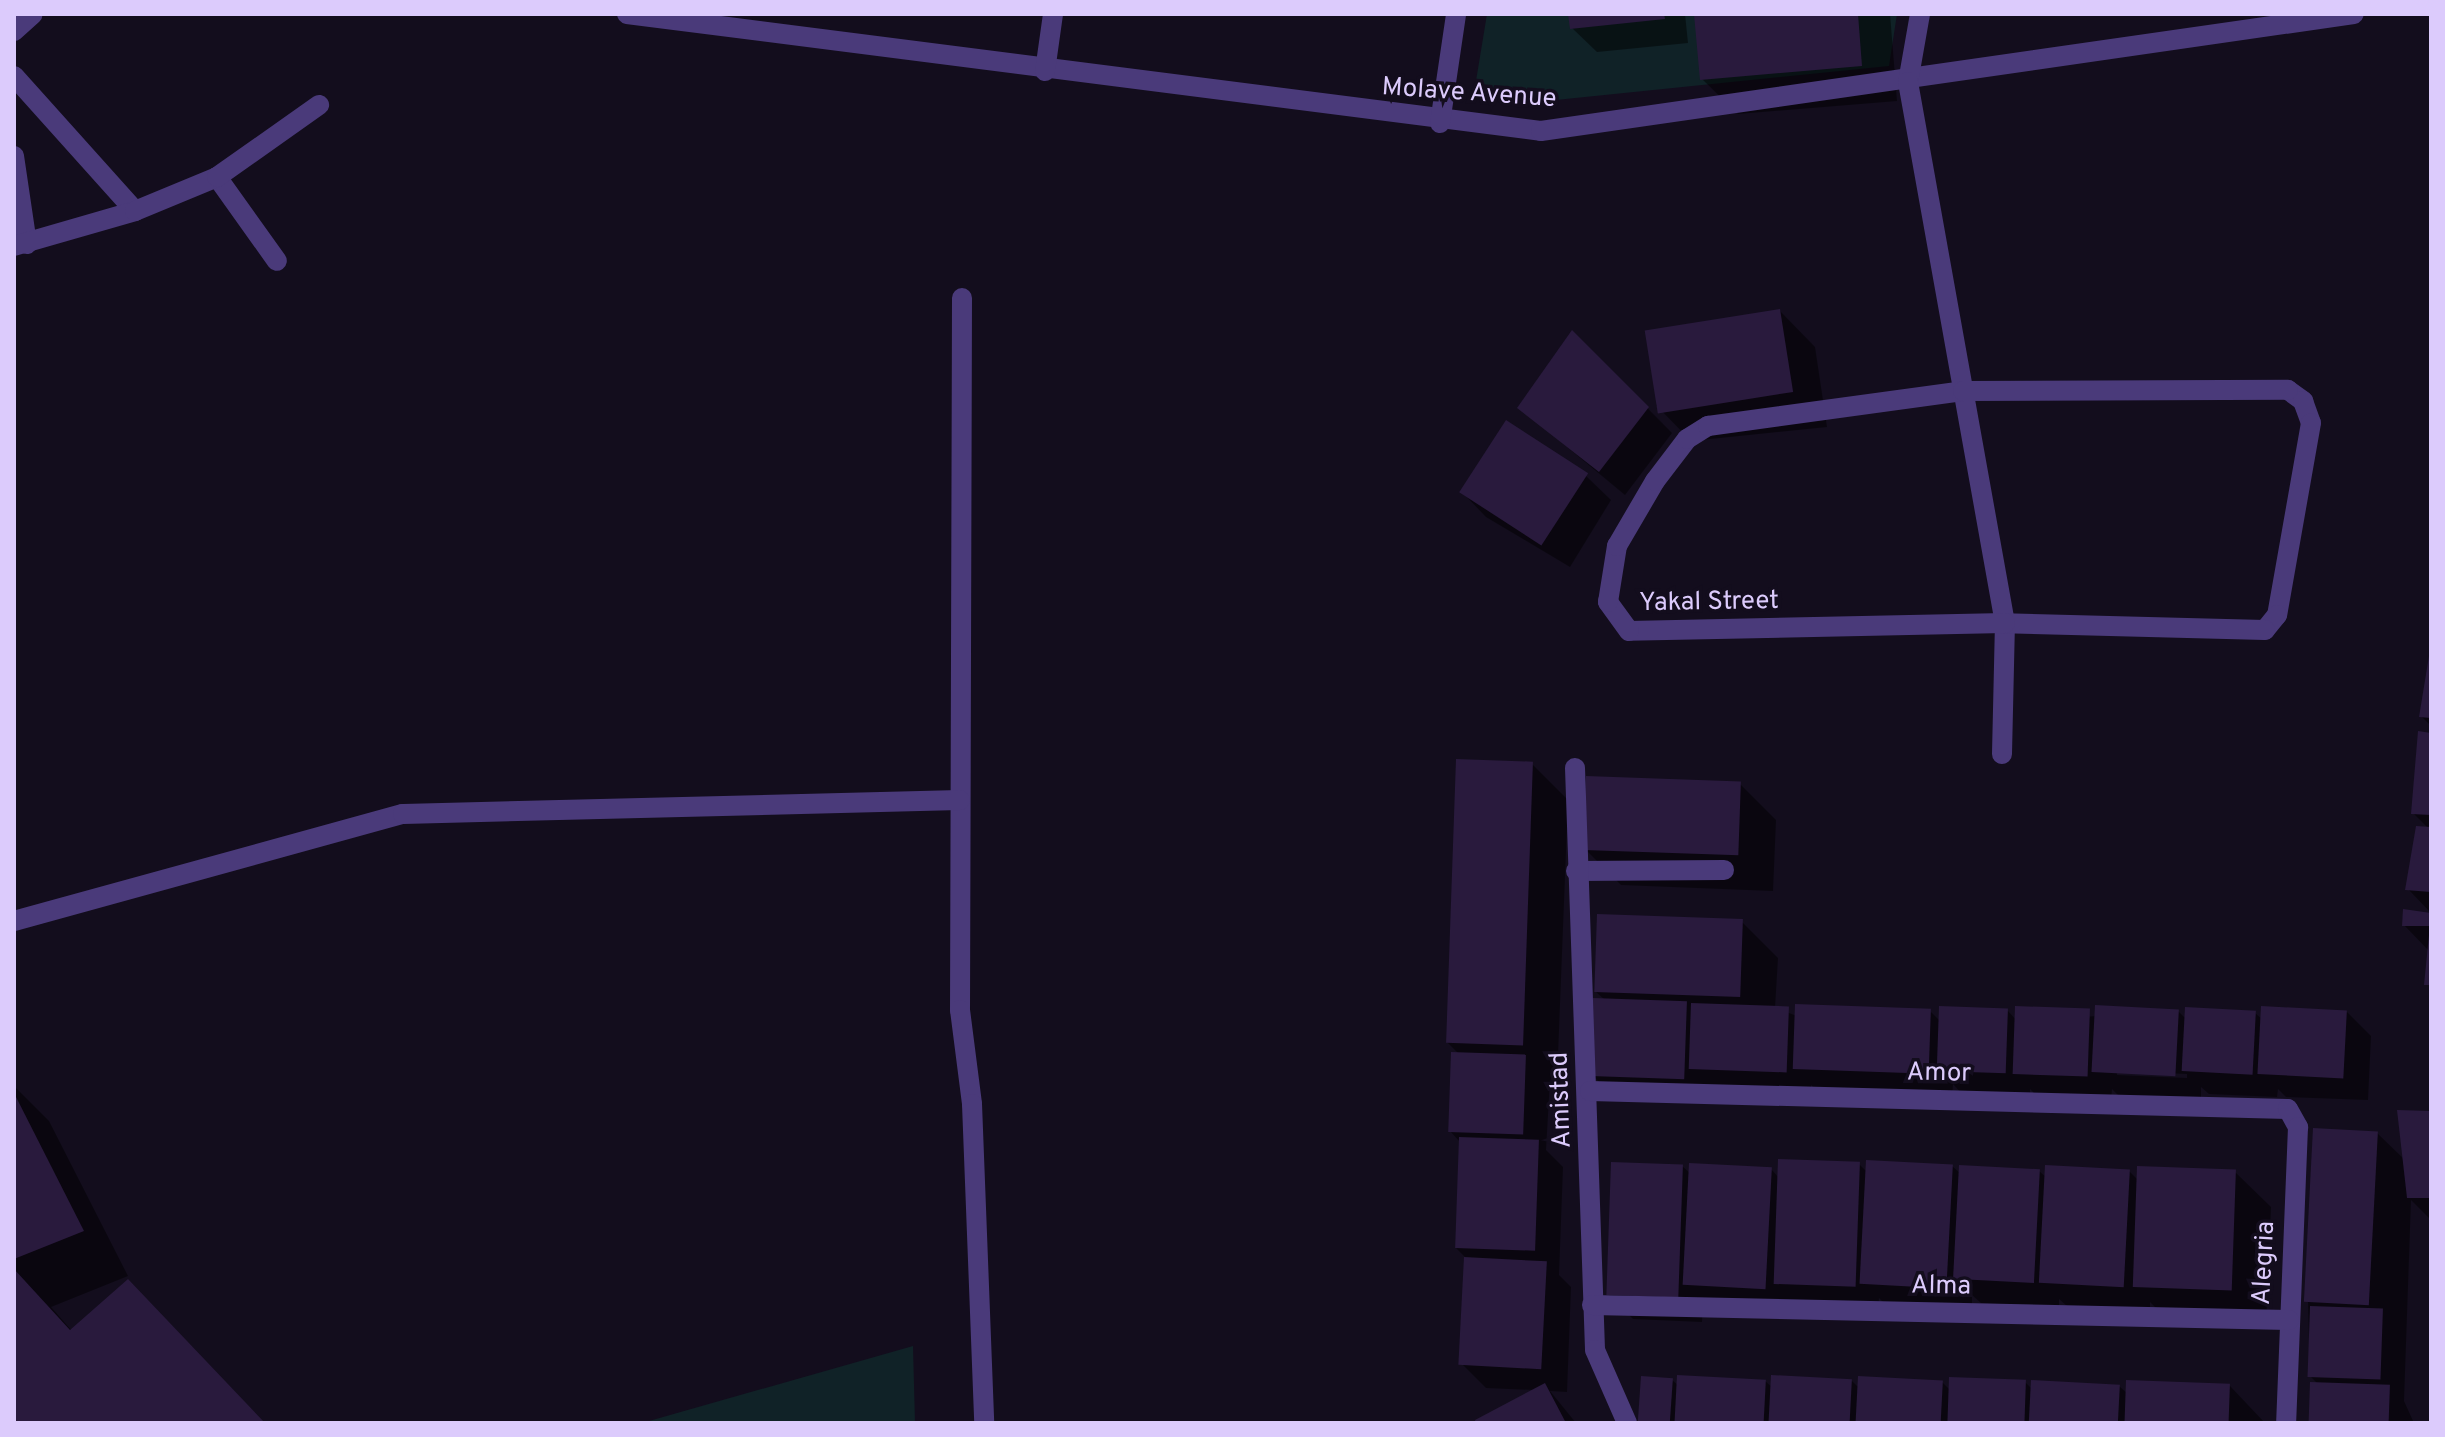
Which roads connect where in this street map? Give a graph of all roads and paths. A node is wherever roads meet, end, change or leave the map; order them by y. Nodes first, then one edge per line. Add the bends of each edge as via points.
1 (33, 14) edge
2 (627, 14) edge
3 (1053, 14) edge
4 (1456, 14) edge
5 (1920, 14) edge
6 (2354, 14) edge
7 (672, 18) edge
8 (14, 31) edge
9 (1045, 71) junction
10 (14, 76) edge
11 (1908, 82) junction
12 (319, 105) dead end
13 (1440, 123) junction
14 (14, 156) edge
15 (217, 177) junction
16 (135, 211) junction
17 (20, 245) edge
18 (277, 261) dead end
19 (962, 298) dead end
20 (1963, 391) junction
21 (2005, 623) junction
22 (2002, 754) dead end
23 (1575, 768) dead end
24 (960, 800) junction
25 (1724, 870) dead end
26 (1576, 871) junction
27 (14, 921) edge
28 (1590, 1091) junction
29 (2288, 1109) joint
30 (1592, 1305) junction
31 (2289, 1320) junction
32 (984, 1423) edge
33 (1627, 1423) edge
34 (2286, 1423) edge

1 - 8 street
2 - 7 street, Molave Avenue
3 - 9 street
4 - 13 street
5 - 11 street
6 - 11 street, Molave Avenue
7 - 9 street, Molave Avenue
9 - 13 street, Molave Avenue
10 - 16 street
11 - 13 street, Molave Avenue via 1541,131
11 - 20 street
12 - 15 street
14 - 17 street
15 - 16 street
15 - 18 street
16 - 17 street
19 - 24 street
20 - 21 street
20 - 21 street, Yakal Street via 2288,390 2303,401 2311,423 2277,615 2265,630
20 - 21 street, Yakal Street via 1708,426 1671,460 1617,546 1608,602 1629,631
21 - 22 street
23 - 26 street, Amistad
24 - 27 street via 403,814
24 - 32 street via 960,1010 972,1104
25 - 26 street
26 - 28 street, Amistad
28 - 29 street, Amor
28 - 30 street, Amistad
29 - 31 street, Alegria via 2298,1127
30 - 31 street, Alma
30 - 33 street, Amistad via 1595,1350
31 - 34 street, Alegria

